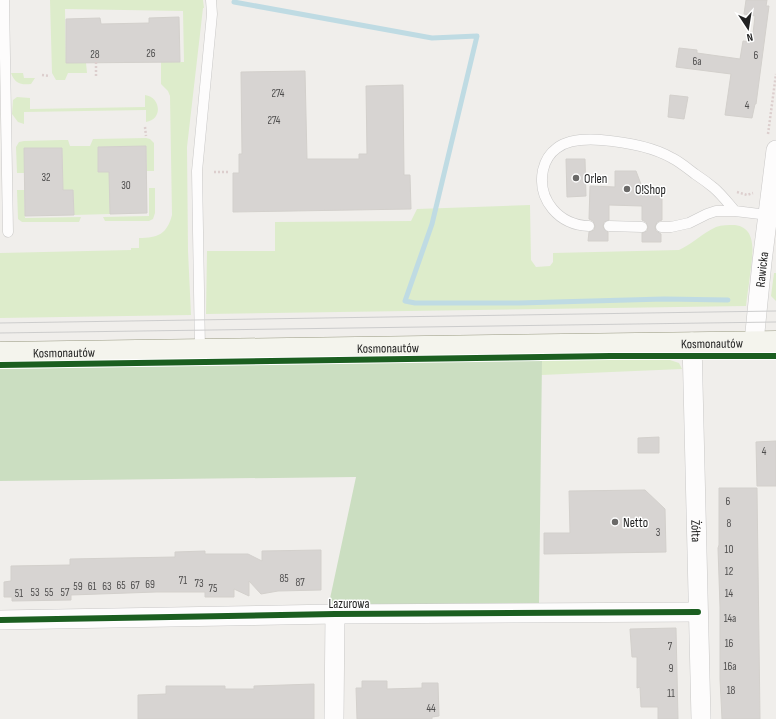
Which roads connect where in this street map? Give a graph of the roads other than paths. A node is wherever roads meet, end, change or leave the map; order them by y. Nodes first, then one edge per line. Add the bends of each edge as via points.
1 (4, 0) edge
2 (211, 0) edge
3 (772, 143) edge
4 (735, 211) junction
5 (768, 215) junction
6 (589, 226) dead end
7 (609, 226) dead end
8 (642, 227) dead end
9 (661, 227) dead end
10 (8, 232) dead end
11 (692, 342) junction
12 (754, 342) junction
13 (776, 342) edge
14 (200, 350) junction
15 (0, 353) edge
16 (698, 612) junction
17 (335, 614) junction
18 (0, 620) edge
19 (334, 719) edge
20 (701, 719) edge

1 - 10 lane
2 - 14 lane via 212,14 198,171
3 - 5 street, Rawicka
4 - 5 lane
4 - 6 lane via 715,188 673,158 635,144 597,140 570,141 556,148 546,160 542,176 543,190 548,203 559,216 574,224
4 - 9 lane via 716,212 689,223
5 - 12 street, Rawicka
7 - 8 lane
11 - 12 main road, Kosmonautów
11 - 14 main road, Kosmonautów
11 - 16 street, Żółta
12 - 13 main road, Kosmonautów
14 - 15 main road, Kosmonautów
16 - 17 street, Lazurowa
16 - 20 street, Żółta
17 - 18 street, Lazurowa
17 - 19 street

